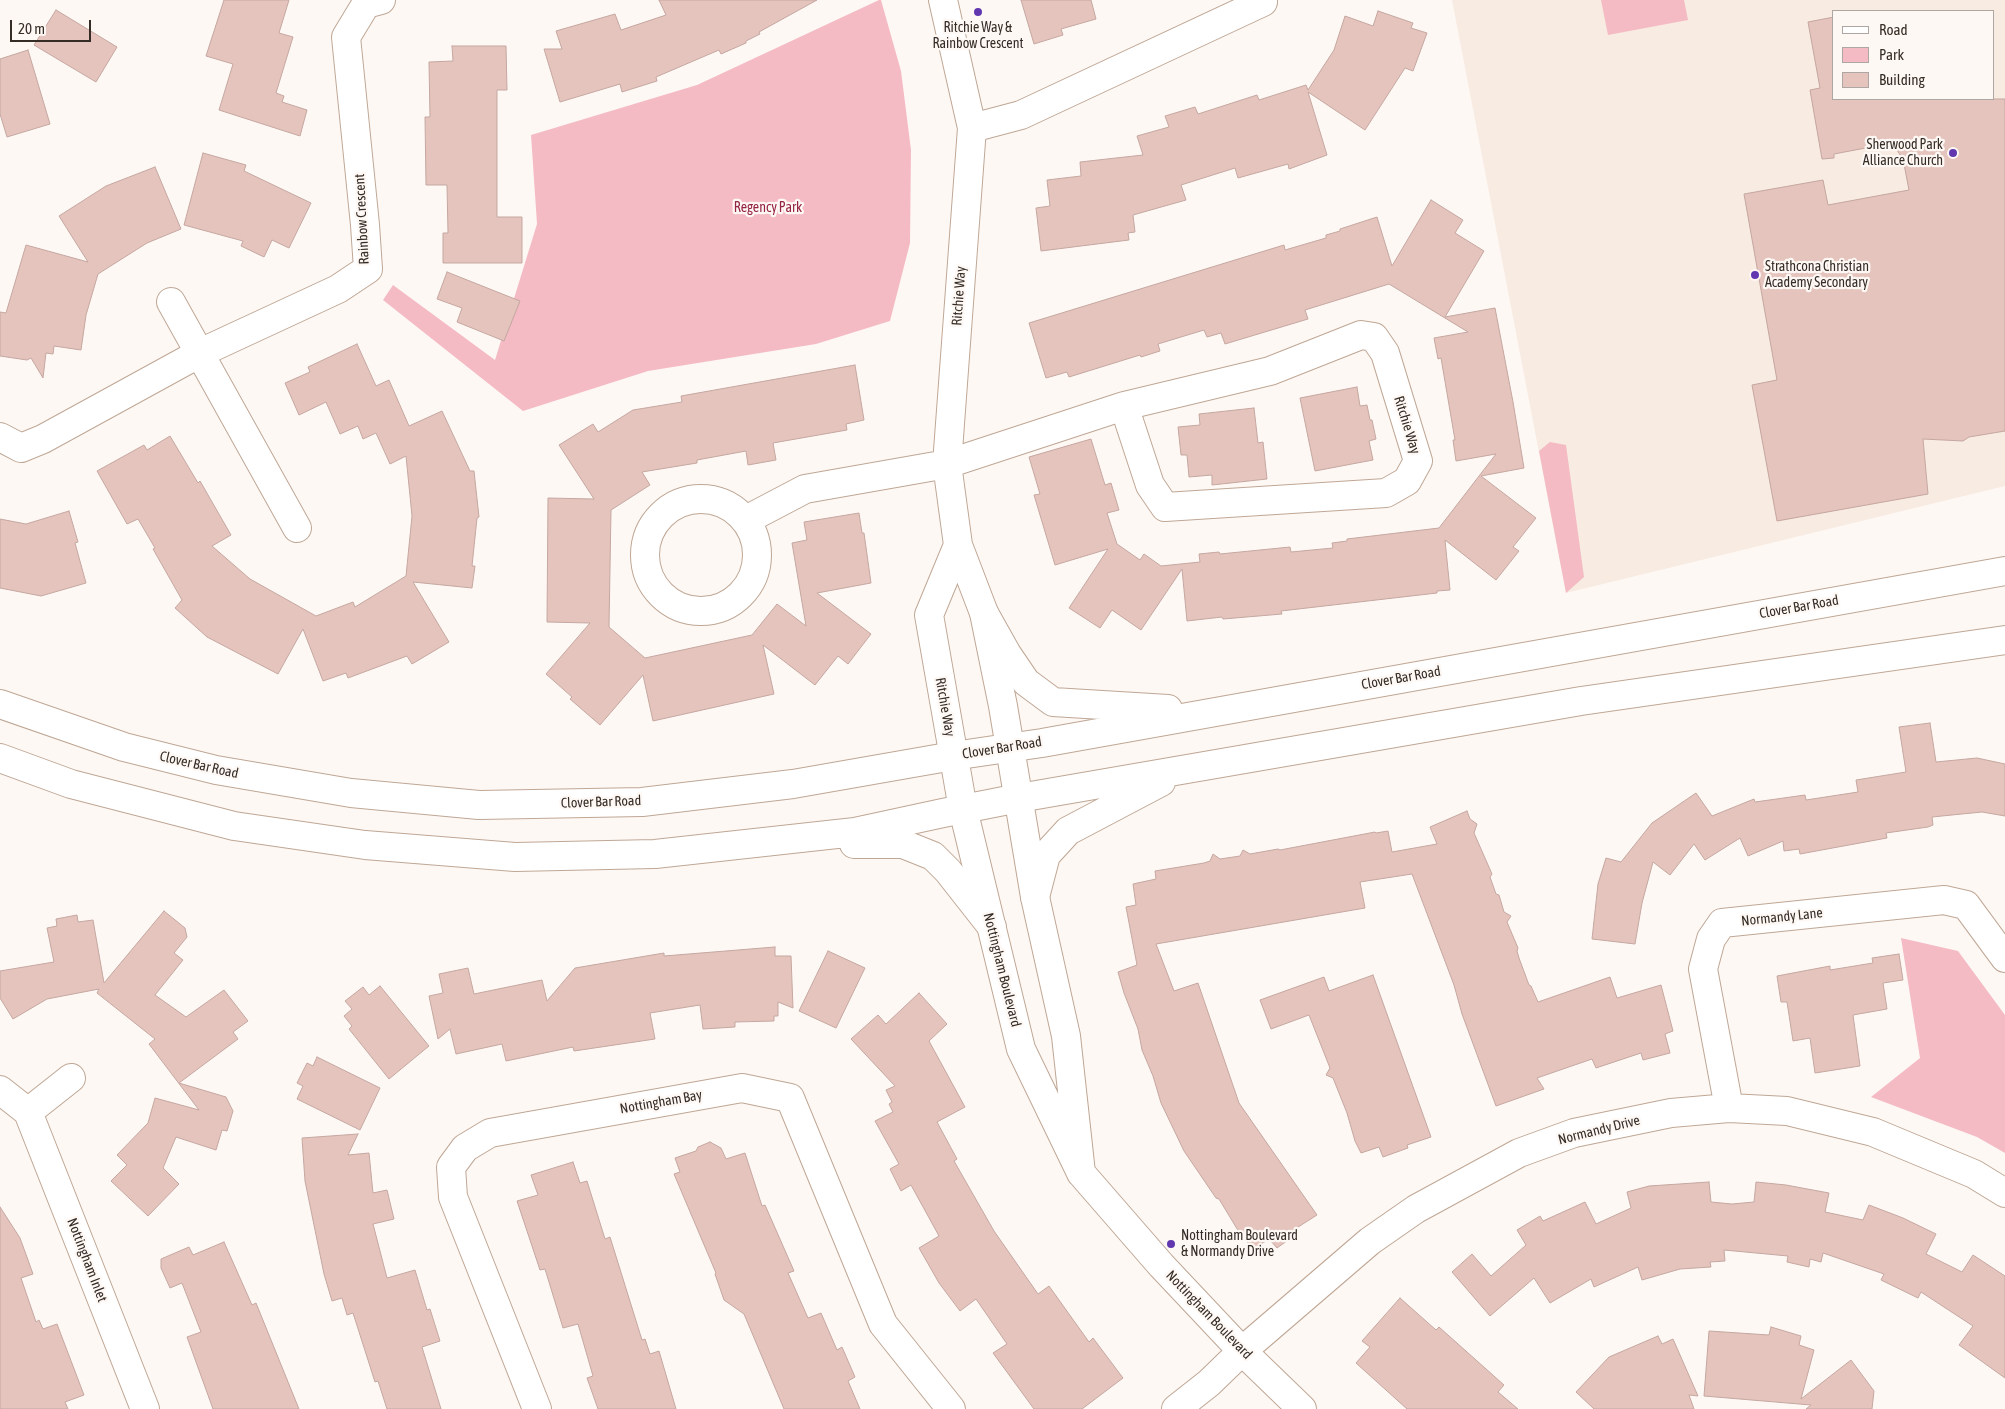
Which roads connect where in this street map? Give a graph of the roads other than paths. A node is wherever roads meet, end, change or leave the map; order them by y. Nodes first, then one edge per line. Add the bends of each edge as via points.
1 (381, 0) edge
2 (943, 0) edge
3 (1263, 2) dead end
4 (972, 128) junction
5 (171, 302) dead end
6 (200, 353) junction
7 (1124, 406) junction
8 (0, 437) edge
9 (947, 464) junction
10 (746, 520) junction
11 (297, 528) dead end
12 (958, 545) junction
13 (2005, 571) edge
14 (984, 613) junction
15 (1997, 644) edge
16 (0, 704) edge
17 (1211, 711) junction
18 (1010, 747) junction
19 (953, 756) junction
20 (0, 758) edge
21 (1182, 770) junction
22 (1019, 798) junction
23 (963, 809) junction
24 (740, 846) junction
25 (1035, 897) junction
26 (992, 927) junction
27 (2005, 958) edge
28 (71, 1078) dead end
29 (0, 1090) edge
30 (1729, 1108) junction
31 (28, 1112) junction
32 (1080, 1173) junction
33 (2005, 1193) edge
34 (1242, 1351) junction
35 (145, 1409) edge
36 (537, 1409) edge
37 (951, 1409) edge
38 (1176, 1409) edge
39 (1302, 1409) edge

1 - 6 street, Rainbow Crescent via 366,4 346,37 368,269 338,289
2 - 4 street, Ritchie Way
3 - 4 street via 1021,115
4 - 9 street, Ritchie Way
5 - 6 street
6 - 8 street, Rainbow Crescent via 43,439 21,448
6 - 11 street
7 - 7 street, Ritchie Way via 1150,485 1165,507 1386,493 1407,481 1418,461 1385,353 1374,337 1361,335 1270,371
7 - 9 street, Ritchie Way
9 - 10 street, Ritchie Way via 805,489
9 - 12 street, Ritchie Way
10 - 10 street via 733,508 716,500 698,498 681,502 665,511 653,524 646,541 644,559 649,577 659,592 672,604 710,611 728,605 744,592 754,576 758,557 755,538
12 - 14 street, Ritchie Way
12 - 19 street, Ritchie Way via 929,615
13 - 17 street, Clover Bar Road
14 - 17 street via 1026,682 1053,702
14 - 18 street, Ritchie Way
15 - 21 street via 1581,701
16 - 19 street, Clover Bar Road via 124,747 216,770 351,793 479,805 642,802 794,784
17 - 18 street, Clover Bar Road
18 - 19 street, Clover Bar Road
18 - 22 street
19 - 23 street, Nottingham Boulevard
20 - 24 street via 71,784 234,826 365,845 516,857 655,854
21 - 22 street
21 - 25 street via 1068,831 1046,855
22 - 23 street
22 - 25 street
23 - 24 street via 855,832
23 - 26 street, Nottingham Boulevard
24 - 26 street via 903,844 933,856
25 - 32 street via 1066,1036
26 - 32 street, Nottingham Boulevard via 1022,1050
27 - 30 street, Normandy Lane via 1966,905 1944,900 1722,923 1711,939 1703,969
28 - 31 street
29 - 31 street
30 - 33 street, Normandy Drive via 1787,1111 1873,1132 1974,1174
30 - 34 street, Normandy Drive via 1671,1113 1574,1133 1519,1153 1416,1209 1370,1241
31 - 35 street, Nottingham Inlet
32 - 34 street, Nottingham Boulevard via 1160,1265
34 - 38 street
34 - 39 street, Nottingham Boulevard
36 - 37 street, Nottingham Bay via 453,1197 451,1167 465,1148 490,1133 742,1088 790,1098 883,1324

